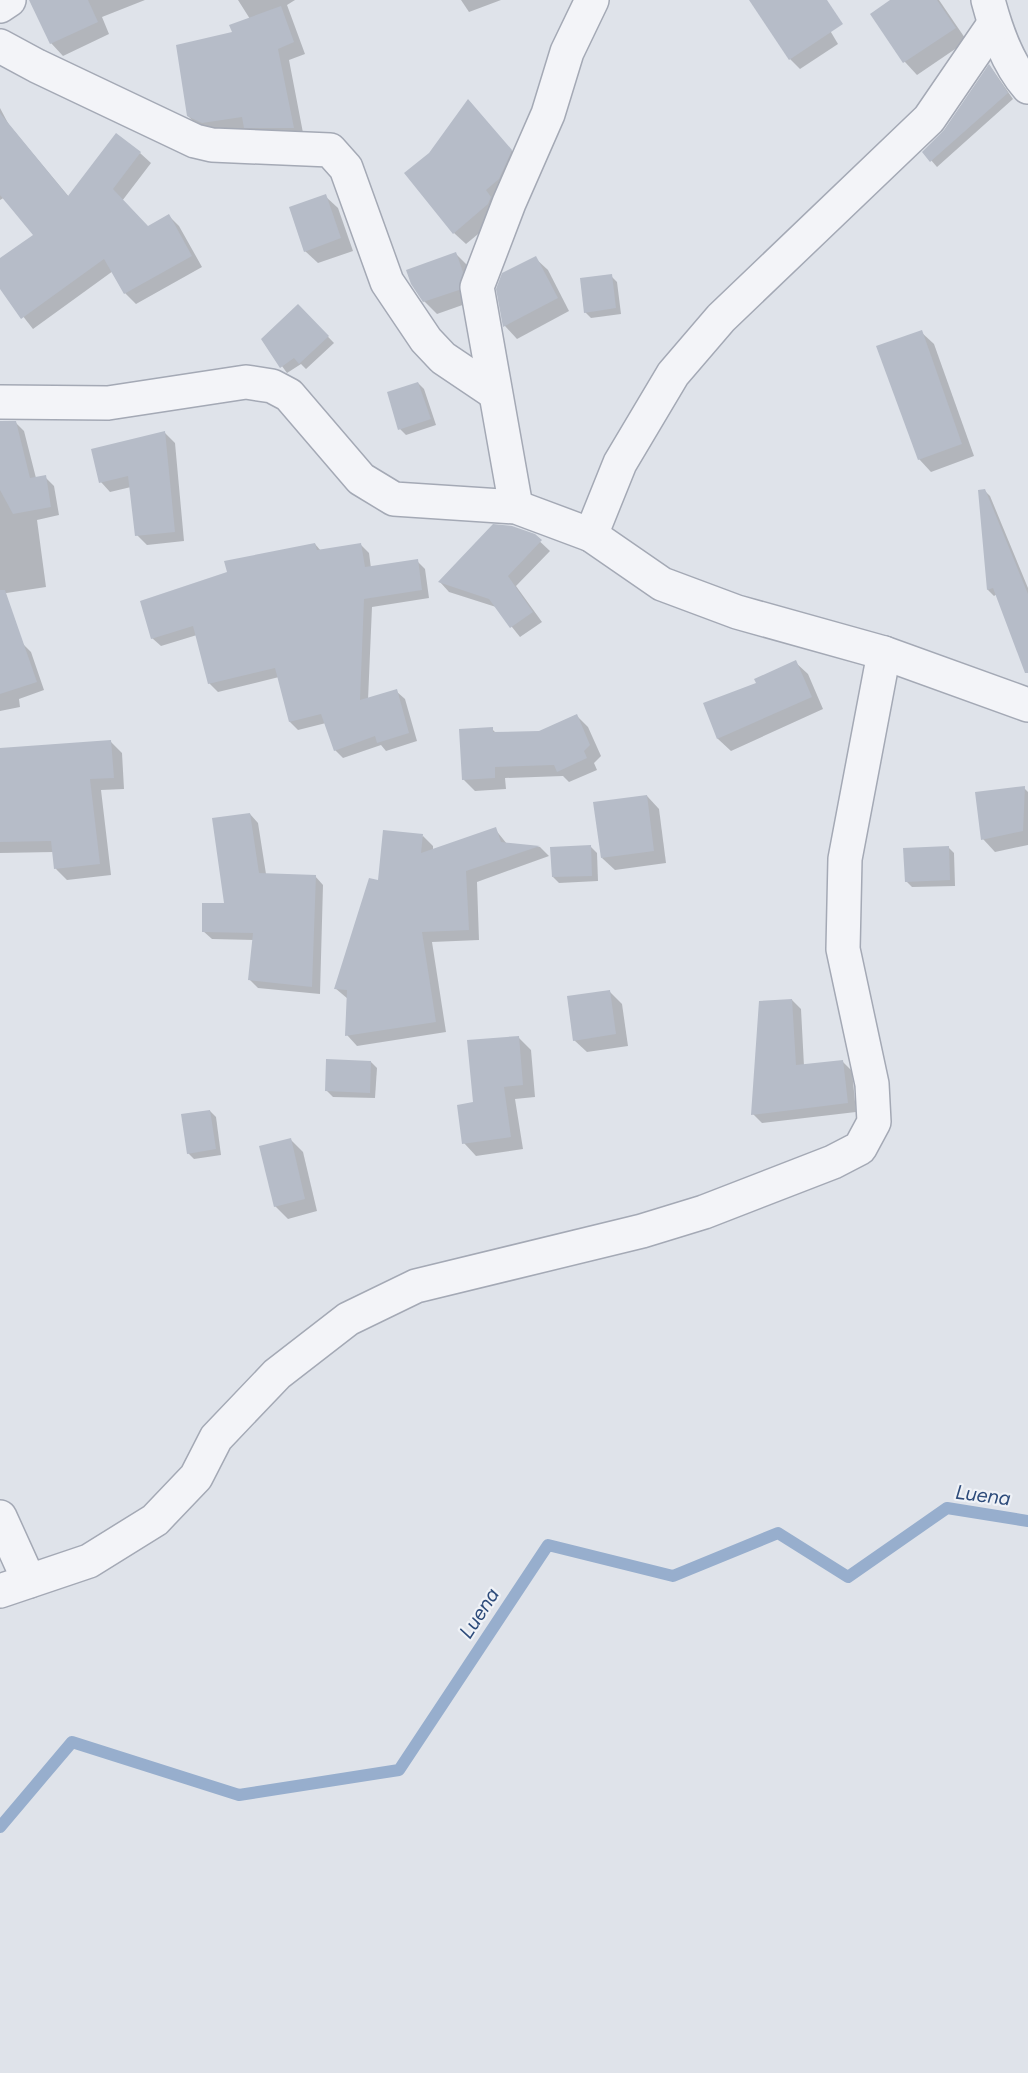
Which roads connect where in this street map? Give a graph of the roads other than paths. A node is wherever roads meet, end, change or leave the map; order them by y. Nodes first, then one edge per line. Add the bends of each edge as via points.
1 (9, 0) edge
2 (592, 0) edge
3 (0, 6) edge
4 (991, 12) edge
5 (0, 46) edge
6 (1028, 87) edge
7 (495, 393) junction
8 (0, 402) edge
9 (516, 507) junction
10 (591, 535) junction
11 (884, 653) junction
12 (1028, 705) edge
13 (0, 1517) edge
14 (15, 1586) edge

1 - 3 street
2 - 7 street via 567,51 548,114 477,287
4 - 6 street via 1016,73
4 - 10 street via 929,119 721,318 673,374 620,463
5 - 7 street via 195,141 330,150 346,168 387,282 426,340 443,358
7 - 9 street
8 - 9 street via 108,403 246,382 272,386 289,395 361,479 394,498
9 - 10 street
10 - 11 street via 662,584 737,612
11 - 12 street
11 - 14 street via 845,859 843,949 872,1084 874,1122 860,1148 704,1212 416,1286 348,1319 277,1374 216,1438 196,1477 155,1520 89,1561
13 - 14 street

